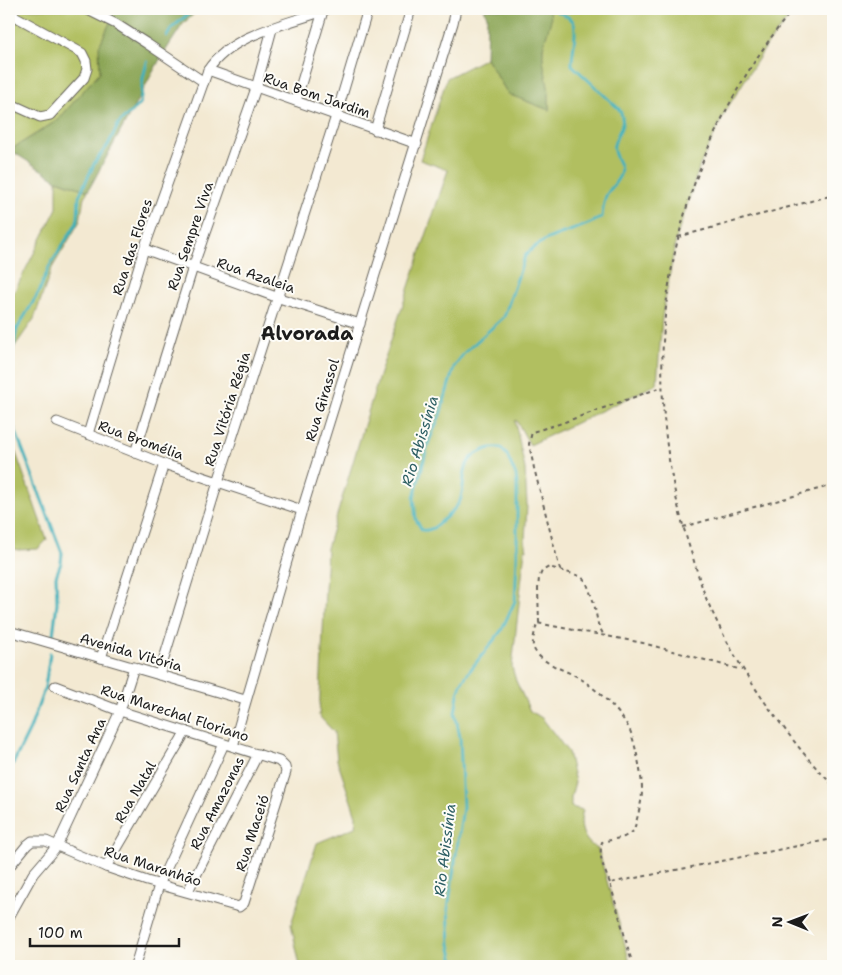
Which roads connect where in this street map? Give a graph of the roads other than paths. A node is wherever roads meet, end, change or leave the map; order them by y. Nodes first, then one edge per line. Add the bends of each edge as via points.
1 (86, 9) edge
2 (368, 9) edge
3 (411, 9) edge
4 (454, 9) edge
5 (325, 10) edge
6 (9, 13) edge
7 (272, 29) junction
8 (208, 70) junction
9 (204, 82) junction
10 (256, 88) junction
11 (296, 101) junction
12 (9, 103) edge
13 (336, 116) junction
14 (375, 130) junction
15 (417, 144) junction
16 (144, 249) junction
17 (193, 267) junction
18 (276, 297) junction
19 (360, 324) junction
20 (57, 422) dead end
21 (88, 434) junction
22 (135, 453) junction
23 (164, 464) junction
24 (218, 482) junction
25 (302, 510) junction
26 (9, 632) edge
27 (101, 658) junction
28 (134, 667) junction
29 (159, 674) junction
30 (55, 686) dead end
31 (245, 700) junction
32 (120, 711) junction
33 (186, 731) junction
34 (228, 745) junction
35 (258, 754) junction
36 (285, 767) joint
37 (57, 846) junction
38 (9, 866) edge
39 (106, 867) junction
40 (159, 885) junction
41 (188, 891) junction
42 (242, 906) joint
43 (9, 917) edge
44 (134, 966) edge

1 - 9 street via 116,24
2 - 13 street, Rua Vitória Régia
3 - 14 street
4 - 15 street, Rua Girassol via 453,24
5 - 7 street
5 - 11 street
6 - 12 street via 82,53 87,70 84,78 50,116 40,117
7 - 8 street via 255,34 223,52
7 - 10 street, Rua Sempre Viva
8 - 9 street, Rua das Flores
8 - 10 street, Rua Bom Jardim
9 - 16 street, Rua das Flores
10 - 11 street, Rua Bom Jardim
10 - 17 street, Rua Sempre Viva
11 - 13 street, Rua Bom Jardim
13 - 14 street, Rua Bom Jardim
13 - 18 street, Rua Vitória Régia
14 - 15 street, Rua Bom Jardim
15 - 19 street, Rua Girassol
16 - 17 street, Rua Azaleia
16 - 21 street, Rua das Flores
17 - 18 street, Rua Azaleia
17 - 22 street, Rua Sempre Viva
18 - 19 street, Rua Azaleia
18 - 24 street, Rua Vitória Régia
19 - 25 street, Rua Girassol
20 - 21 street, Rua Bromélia
21 - 22 street, Rua Bromélia
22 - 23 street, Rua Bromélia
23 - 24 street, Rua Bromélia
23 - 27 street
24 - 25 street, Rua Bromélia
24 - 29 street, Rua Vitória Régia
25 - 31 street, Rua Girassol
26 - 27 street, Avenida Vitória
27 - 28 street, Avenida Vitória
28 - 29 street, Avenida Vitória
28 - 32 street, Rua Santa Ana
29 - 31 street, Avenida Vitória
30 - 32 street, Rua Marechal Floriano
31 - 34 street, Rua Girassol
32 - 33 street, Rua Marechal Floriano
32 - 37 street, Rua Santa Ana
33 - 34 street, Rua Marechal Floriano
33 - 39 street, Rua Natal
34 - 35 street, Rua Marechal Floriano
34 - 40 street, Rua Girassol
35 - 36 street, Rua Marechal Floriano via 279,761
35 - 41 street, Rua Amazonas
36 - 42 street, Rua Maceió
37 - 38 street, Rua Maranhão via 46,841 32,841
37 - 39 street, Rua Maranhão
37 - 43 street, Rua Santa Ana via 32,874
39 - 40 street, Rua Maranhão
40 - 41 street, Rua Maranhão
40 - 44 street, Rua Girassol
41 - 42 street, Rua Maranhão via 235,907

